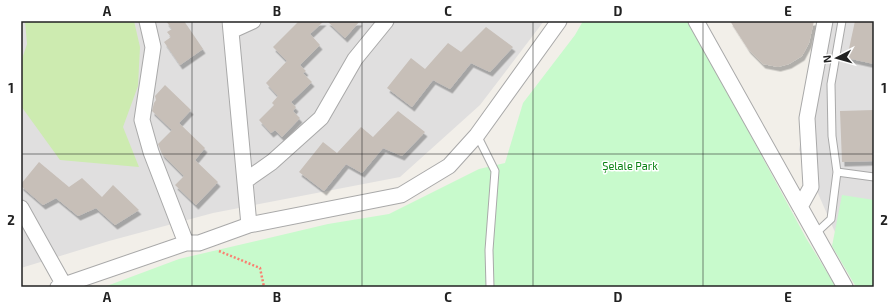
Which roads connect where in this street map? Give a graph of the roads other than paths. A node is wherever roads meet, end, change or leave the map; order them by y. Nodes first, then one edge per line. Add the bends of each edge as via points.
1 (147, 21) edge
2 (253, 21) edge
3 (386, 21) edge
4 (559, 21) edge
5 (696, 21) edge
6 (825, 21) edge
7 (842, 21) edge
8 (231, 26) edge
9 (477, 134) junction
10 (836, 172) junction
11 (874, 177) edge
12 (245, 181) junction
13 (800, 207) junction
14 (21, 208) edge
15 (249, 225) junction
16 (816, 233) junction
17 (192, 243) junction
18 (61, 286) edge
19 (490, 287) edge
20 (845, 287) edge

1 - 17 street via 153,47 142,120 151,152
2 - 8 street
3 - 12 street via 355,59 321,118 272,162
4 - 9 street
5 - 13 street
6 - 13 street via 807,118 811,187
7 - 10 lane via 831,84
8 - 12 street
9 - 15 street via 449,166 401,195
9 - 19 lane via 495,171 489,250
10 - 11 lane
10 - 16 lane via 831,219
12 - 15 street
13 - 16 street
14 - 18 street
15 - 17 street
16 - 20 street
17 - 18 street

